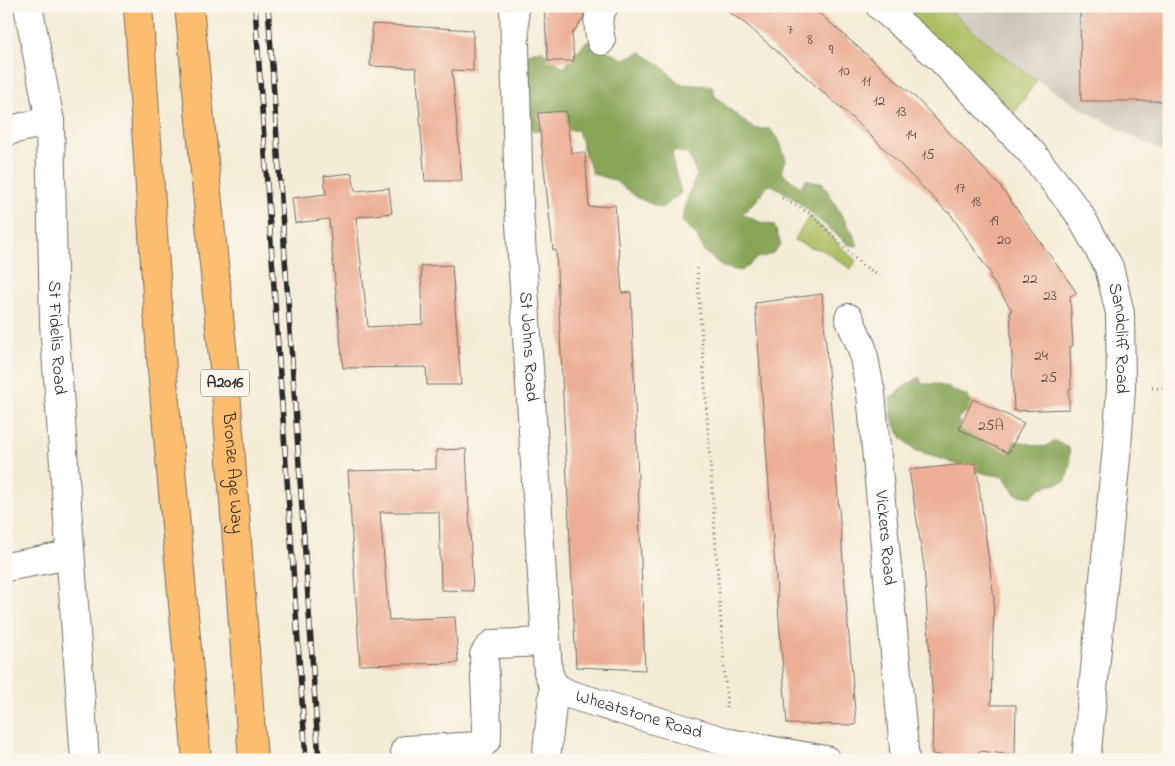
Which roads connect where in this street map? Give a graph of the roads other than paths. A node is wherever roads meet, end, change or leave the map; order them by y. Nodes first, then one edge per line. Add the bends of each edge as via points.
1 (28, 6) edge
2 (138, 6) edge
3 (189, 6) edge
4 (514, 6) edge
5 (604, 6) edge
6 (880, 6) edge
7 (601, 41) dead end
8 (50, 121) junction
9 (6, 131) edge
10 (849, 318) dead end
11 (70, 555) junction
12 (6, 567) edge
13 (546, 642) junction
14 (554, 686) junction
15 (405, 750) dead end
16 (85, 760) edge
17 (197, 760) edge
18 (254, 760) edge
19 (546, 760) edge
20 (826, 760) edge
21 (905, 760) edge
22 (1086, 760) edge

1 - 8 street, St Fidelis Road
2 - 17 main road via 162,370
3 - 18 main road, Bronze Age Way / A2016 via 225,378
4 - 13 street, St Johns Road via 519,208
5 - 7 street via 597,20
6 - 22 street, Sandcliff Road via 940,58 1031,152 1078,212 1109,267 1120,313 1121,387
8 - 9 street
8 - 11 street, St Fidelis Road via 54,323
10 - 21 street, Vickers Road via 862,348 872,394
11 - 12 street
11 - 16 street, St Fidelis Road
13 - 14 street, St Johns Road via 548,672
13 - 15 street via 493,644 487,650 484,655 487,739 481,746
14 - 19 street, Wheatstone Road
14 - 20 street, Wheatstone Road via 568,694 730,743

